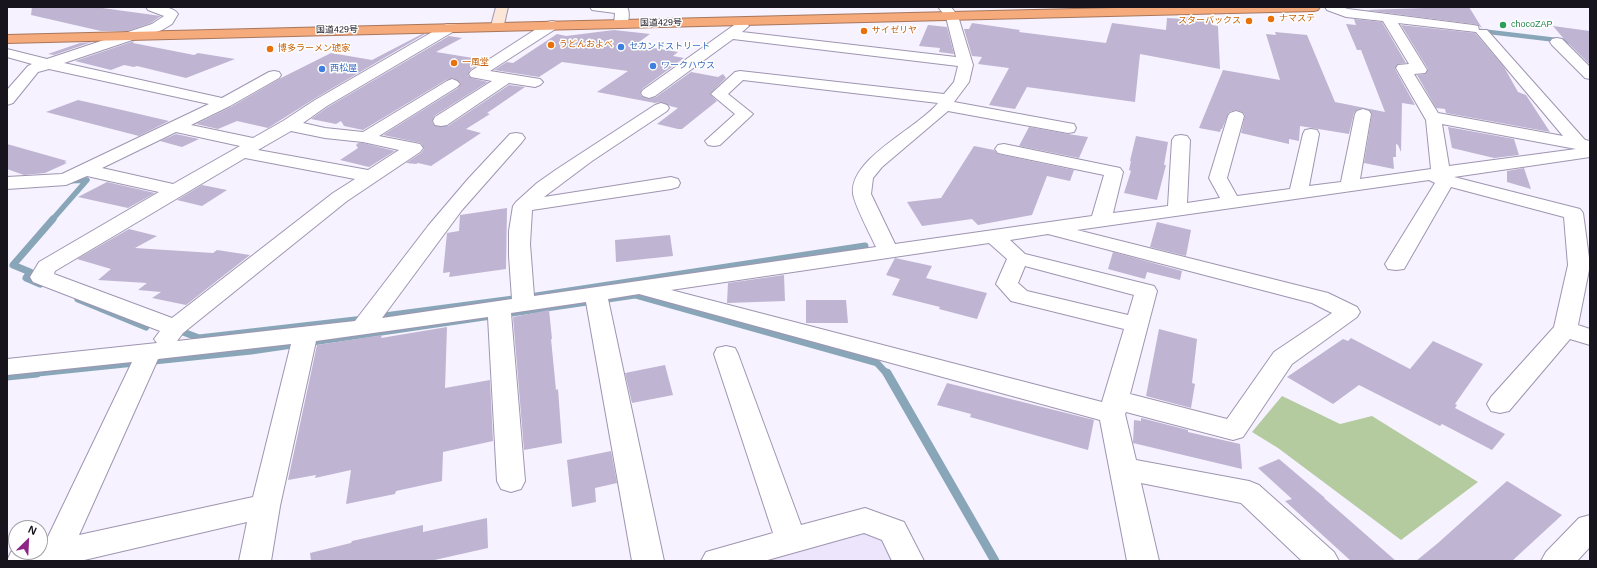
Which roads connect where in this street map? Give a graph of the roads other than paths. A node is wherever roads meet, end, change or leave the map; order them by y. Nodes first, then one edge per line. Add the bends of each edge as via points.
1 (152, 7) edge
2 (596, 7) edge
3 (996, 7) edge
4 (1314, 7) edge
5 (1331, 7) edge
6 (947, 10) edge
7 (499, 17) edge
8 (1388, 18) junction
9 (621, 20) junction
10 (744, 21) junction
11 (552, 25) junction
12 (157, 27) junction
13 (451, 27) junction
14 (7, 30) edge
15 (732, 35) junction
16 (128, 36) junction
17 (7, 39) edge
18 (1557, 42) dead end
19 (7, 53) edge
20 (965, 62) junction
21 (48, 64) junction
22 (274, 75) dead end
23 (1590, 75) edge
24 (506, 78) junction
25 (535, 82) dead end
26 (452, 84) dead end
27 (649, 93) dead end
28 (7, 100) edge
29 (946, 102) junction
30 (224, 103) junction
31 (661, 108) dead end
32 (1363, 114) dead end
33 (1236, 116) dead end
34 (441, 121) dead end
35 (1433, 121) dead end
36 (289, 125) junction
37 (174, 127) junction
38 (1068, 128) dead end
39 (1311, 134) dead end
40 (370, 138) junction
41 (516, 138) dead end
42 (1181, 140) dead end
43 (714, 141) dead end
44 (249, 148) junction
45 (1586, 148) edge
46 (1004, 149) dead end
47 (85, 170) junction
48 (371, 176) junction
49 (1438, 176) junction
50 (7, 183) edge
51 (671, 183) dead end
52 (1349, 186) junction
53 (176, 190) junction
54 (1298, 193) junction
55 (1231, 202) junction
56 (523, 206) junction
57 (1177, 210) junction
58 (1581, 211) edge
59 (1101, 221) junction
60 (1045, 228) junction
61 (993, 236) junction
62 (888, 251) junction
63 (1018, 258) junction
64 (1396, 264) dead end
65 (638, 287) junction
66 (597, 299) junction
67 (524, 300) junction
68 (499, 313) junction
69 (1137, 325) junction
70 (175, 328) junction
71 (362, 328) junction
72 (1565, 328) junction
73 (1590, 338) edge
74 (304, 341) junction
75 (726, 354) dead end
76 (150, 356) junction
77 (7, 367) edge
78 (1500, 404) dead end
79 (1114, 407) junction
80 (1124, 469) junction
81 (512, 481) dead end
82 (266, 506) junction
83 (1590, 527) edge
84 (791, 541) junction
85 (55, 554) junction
86 (22, 561) edge
87 (255, 561) edge
88 (648, 561) edge
89 (717, 561) edge
90 (908, 561) edge
91 (1143, 561) edge
92 (1323, 561) edge
93 (1557, 561) edge

1 - 12 street via 172,14 167,21
2 - 9 street via 622,10
3 - 6 highway, 国道429号
4 - 6 highway, 国道429号
5 - 8 street via 1346,13
6 - 9 highway, 国道429号
6 - 10 highway, 国道429号
6 - 20 street
7 - 9 highway, 国道429号
7 - 11 highway, 国道429号
7 - 12 highway, 国道429号
7 - 13 highway, 国道429号
8 - 45 street via 1478,31
8 - 45 street via 1420,70 1402,68 1432,117
9 - 10 highway, 国道429号
9 - 11 highway, 国道429号
10 - 15 street via 742,28
11 - 24 street via 476,74
12 - 14 highway, 国道429号
12 - 16 street
13 - 16 highway, 国道429号
13 - 36 street via 321,103
15 - 20 street
15 - 27 street
16 - 17 highway, 国道429号
16 - 21 street
18 - 23 street
19 - 21 street
20 - 29 street via 961,82
21 - 28 street via 33,69
21 - 30 street
22 - 30 street
24 - 25 street
24 - 34 street
26 - 40 street via 369,135
29 - 38 street
29 - 43 street via 740,75 720,94 744,114
29 - 62 street via 876,163 864,177 862,194
30 - 37 street
31 - 56 street via 550,182
32 - 52 street
33 - 55 street via 1218,178
35 - 49 street
36 - 40 street via 325,133
36 - 44 street
37 - 44 street
37 - 47 street
39 - 54 street
40 - 48 street via 414,148
41 - 71 street via 467,192
42 - 57 street
44 - 48 street
44 - 53 street
45 - 49 street
46 - 59 street via 1114,172
47 - 50 street via 66,179
47 - 53 street
48 - 70 street via 340,197
49 - 52 street
49 - 58 street
49 - 64 street
51 - 56 street
52 - 54 street
53 - 70 street via 47,267 41,277
54 - 55 street
55 - 57 street
56 - 67 street via 520,231
57 - 59 street
58 - 72 street via 1579,265
59 - 60 street
60 - 61 street
60 - 79 street via 1320,298 1349,312 1283,358 1233,430
61 - 62 street
61 - 63 street
62 - 65 street
63 - 69 street via 1007,284 1019,296
63 - 69 street via 1146,291
65 - 66 street
65 - 79 street
66 - 67 street
66 - 88 street
67 - 68 street
68 - 71 street
68 - 81 street
69 - 79 street
70 - 76 street
71 - 74 street
72 - 73 street
72 - 78 street
74 - 76 street
74 - 82 street
75 - 84 street
76 - 77 street
76 - 85 street
79 - 80 street
80 - 91 street
80 - 92 street via 1249,493
82 - 85 street
82 - 87 street
83 - 93 street
84 - 89 street
84 - 90 street via 864,520 893,531
85 - 86 street

